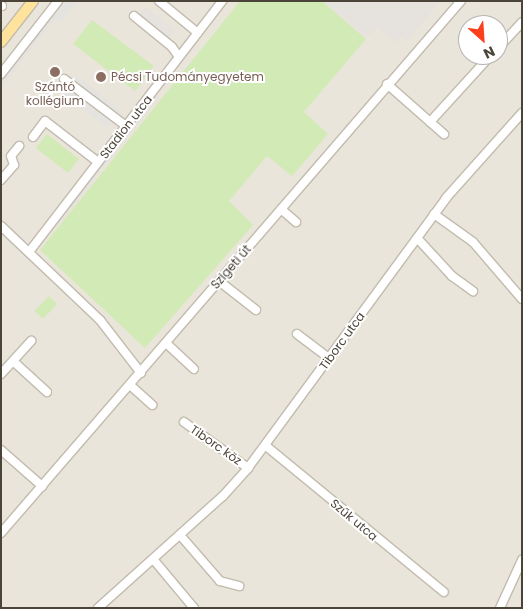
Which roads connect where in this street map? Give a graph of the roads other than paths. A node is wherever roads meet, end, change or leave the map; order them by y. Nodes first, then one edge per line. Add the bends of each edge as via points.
1 (33, 1) edge
2 (58, 1) edge
3 (159, 1) edge
4 (222, 1) edge
5 (461, 1) edge
6 (134, 16) dead end
7 (522, 22) edge
8 (198, 32) junction
9 (508, 37) edge
10 (1, 42) edge
11 (181, 54) junction
12 (483, 65) edge
13 (1, 74) edge
14 (64, 80) dead end
15 (388, 84) junction
16 (522, 113) edge
17 (430, 122) junction
18 (126, 126) junction
19 (444, 134) dead end
20 (33, 137) dead end
21 (19, 146) dead end
22 (98, 162) junction
23 (1, 180) edge
24 (281, 209) junction
25 (434, 214) junction
26 (296, 222) dead end
27 (1, 226) edge
28 (417, 238) junction
29 (29, 252) junction
30 (219, 281) junction
31 (473, 291) dead end
32 (522, 299) edge
33 (256, 310) dead end
34 (297, 334) dead end
35 (31, 340) dead end
36 (166, 343) junction
37 (329, 358) junction
38 (12, 361) junction
39 (194, 369) dead end
40 (141, 373) junction
41 (1, 374) edge
42 (130, 385) junction
43 (48, 392) dead end
44 (152, 405) dead end
45 (184, 422) dead end
46 (266, 446) junction
47 (1, 450) edge
48 (248, 468) junction
49 (42, 486) junction
50 (1, 533) edge
51 (180, 535) junction
52 (153, 559) junction
53 (522, 560) edge
54 (239, 586) dead end
55 (444, 592) dead end
56 (192, 607) edge
57 (98, 608) edge
58 (500, 608) edge

1 - 10 main road
2 - 13 street
3 - 8 street
4 - 8 street, Stadion utca
5 - 15 street, Szigeti út
6 - 11 street
7 - 9 street
8 - 11 street, Stadion utca
11 - 18 street, Stadion utca
12 - 17 street
14 - 18 street
15 - 17 street
15 - 24 street, Szigeti út
16 - 25 street, Tiborc utca via 474,163
17 - 19 street
18 - 22 street, Stadion utca
20 - 22 street via 45,121
21 - 23 street via 12,156 14,165
22 - 29 street, Stadion utca
24 - 26 street
24 - 30 street, Szigeti út
25 - 28 street, Tiborc utca
25 - 32 street via 473,242
27 - 29 street
28 - 31 street via 452,276
28 - 37 street, Tiborc utca
29 - 40 street via 100,320
30 - 33 street
30 - 36 street, Szigeti út
34 - 37 street
35 - 38 street
36 - 39 street
36 - 40 street, Szigeti út
37 - 46 street, Tiborc utca
38 - 41 street
38 - 43 street
40 - 42 street, Szigeti út
42 - 44 street
42 - 49 street, Szigeti út
45 - 48 street, Tiborc köz
46 - 48 street, Tiborc utca
46 - 55 street, Szűk utca
47 - 49 street
48 - 51 street, Tiborc utca
49 - 50 street, Szigeti út
51 - 52 street, Tiborc utca
51 - 54 street via 220,581
52 - 56 street
52 - 57 street, Tiborc utca
53 - 58 street

